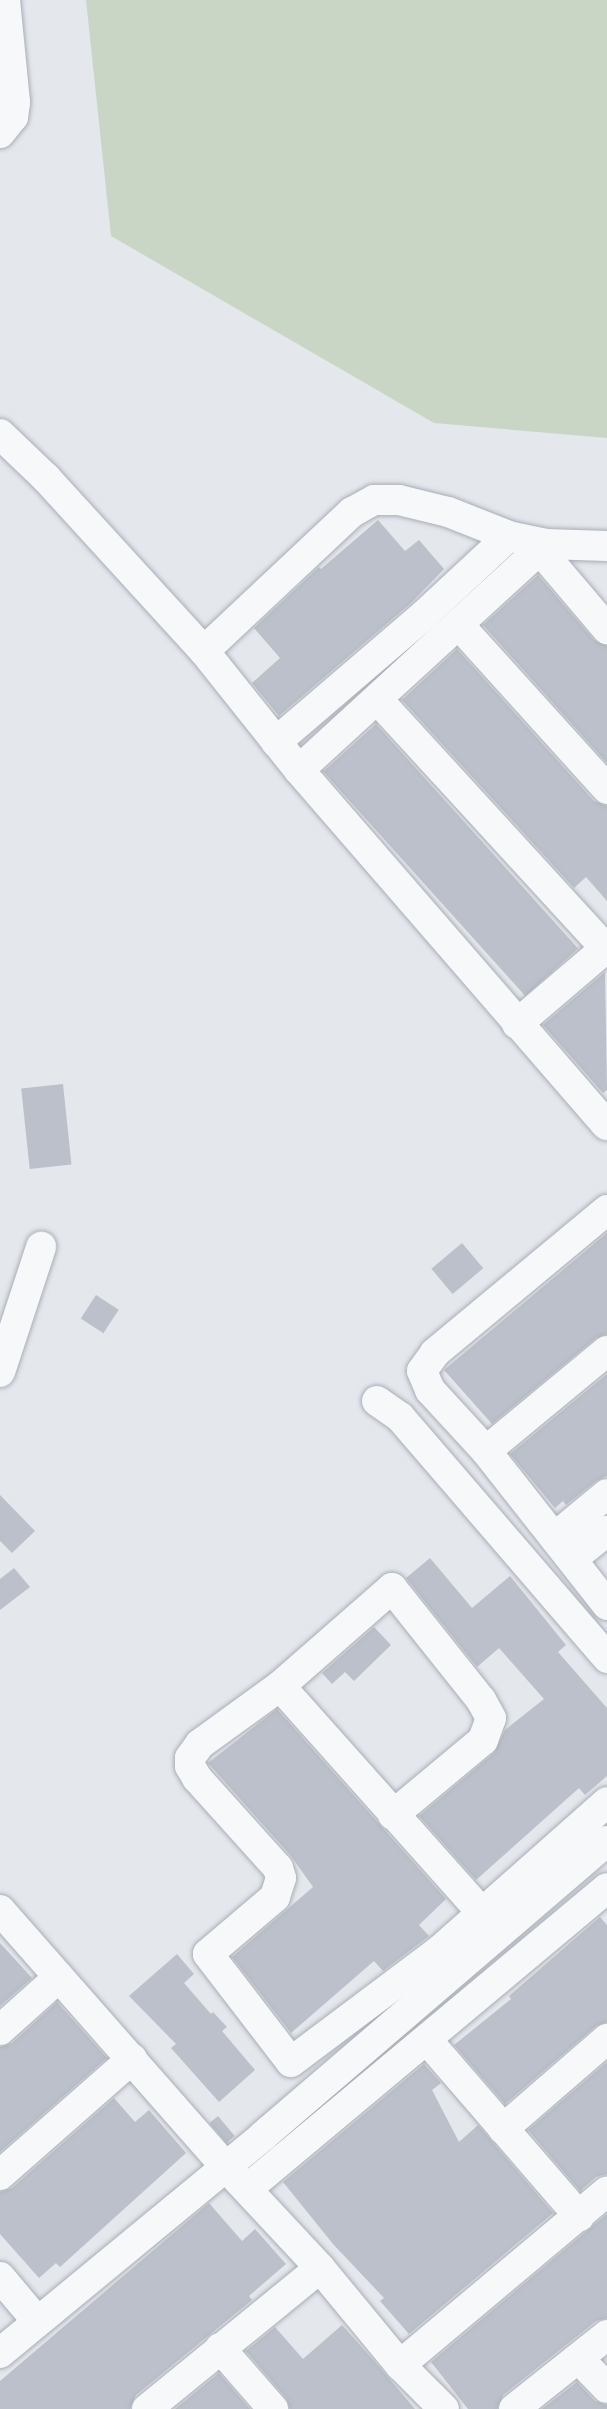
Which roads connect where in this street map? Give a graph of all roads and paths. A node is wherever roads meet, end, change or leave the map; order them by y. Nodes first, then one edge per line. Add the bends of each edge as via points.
1 (5, 0) edge
2 (0, 133) edge
3 (0, 434) edge
4 (509, 536) junction
5 (607, 546) edge
6 (543, 547) junction
7 (459, 625) junction
8 (607, 629) edge
9 (204, 651) junction
10 (377, 699) junction
11 (276, 742) junction
12 (299, 770) junction
13 (607, 789) edge
14 (606, 947) edge
15 (517, 1024) junction
16 (604, 1115) edge
17 (607, 1210) edge
18 (41, 1247) dead end
19 (607, 1351) edge
20 (0, 1372) edge
21 (377, 1401) dead end
22 (486, 1451) junction
23 (607, 1494) edge
24 (607, 1531) edge
25 (564, 1548) junction
26 (607, 1605) edge
27 (607, 1658) edge
28 (280, 1686) junction
29 (607, 1802) edge
30 (393, 1815) junction
31 (607, 1841) edge
32 (607, 1888) edge
33 (0, 1910) edge
34 (482, 1913) junction
35 (448, 1959) junction
36 (59, 1977) junction
37 (0, 2030) edge
38 (607, 2039) edge
39 (427, 2040) junction
40 (132, 2059) junction
41 (503, 2129) junction
42 (225, 2166) junction
43 (0, 2175) edge
44 (247, 2189) junction
45 (607, 2191) edge
46 (579, 2216) junction
47 (320, 2268) junction
48 (0, 2277) edge
49 (37, 2320) junction
50 (607, 2335) edge
51 (220, 2348) junction
52 (0, 2353) edge
53 (579, 2359) junction
54 (400, 2365) junction
55 (607, 2388) edge
56 (147, 2409) edge
57 (273, 2409) edge
58 (444, 2409) edge
59 (514, 2409) edge

1 - 2 street via 15,102 13,117
3 - 9 street
4 - 6 street
4 - 9 street via 448,512 399,500 374,500 352,512
4 - 11 street
5 - 6 street
6 - 7 street
6 - 8 street
7 - 10 street
7 - 13 street
9 - 11 street
10 - 12 street
10 - 14 street
11 - 12 street
12 - 15 street
14 - 15 street
15 - 16 street
17 - 22 street via 436,1353 422,1371 430,1390
18 - 20 street
19 - 22 street
21 - 27 street via 400,1417
22 - 25 street
23 - 25 street
24 - 25 street
25 - 26 street
28 - 30 street
28 - 30 street via 392,1588 491,1718 483,1740
28 - 35 street via 200,1744 190,1758 197,1778 278,1868 281,1878 275,1897 208,1955 291,2062
29 - 34 street
30 - 34 street
31 - 35 street
32 - 39 street
33 - 36 street
34 - 35 street
35 - 42 street
36 - 37 street
36 - 40 street
38 - 41 street
39 - 41 street
39 - 44 street
40 - 42 street
40 - 43 street
41 - 46 street
42 - 44 street
42 - 49 street
44 - 47 street
45 - 46 street
46 - 54 street
47 - 51 street
47 - 54 street
48 - 49 street
49 - 52 street
50 - 53 street
51 - 56 street
51 - 57 street
53 - 55 street
53 - 59 street
54 - 58 street

